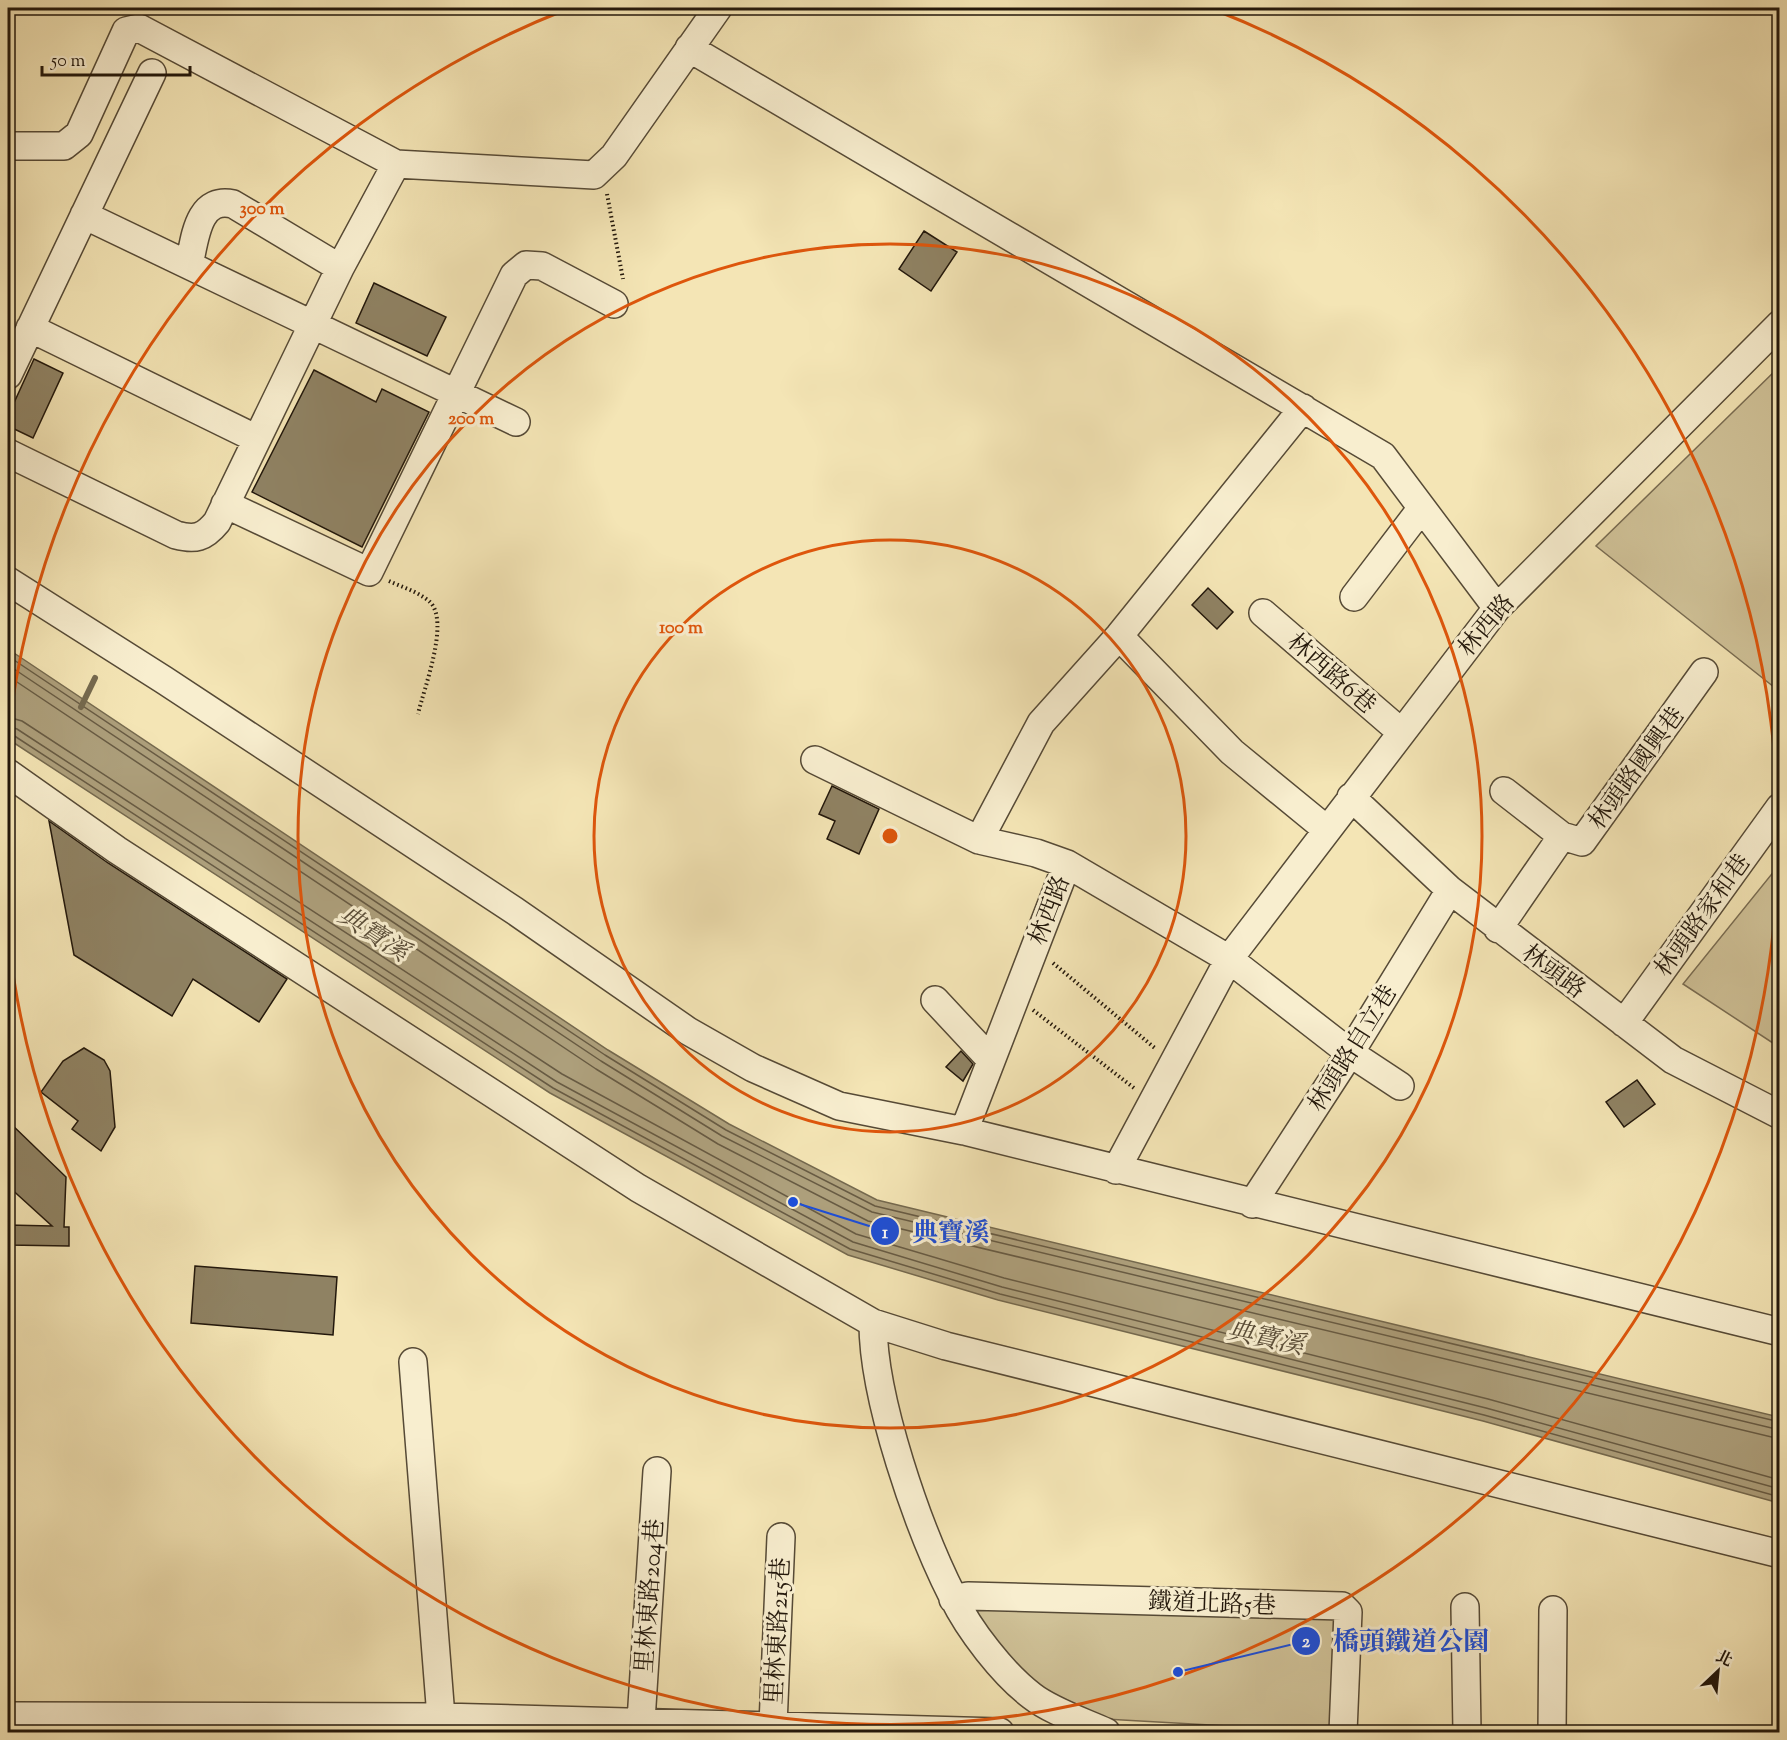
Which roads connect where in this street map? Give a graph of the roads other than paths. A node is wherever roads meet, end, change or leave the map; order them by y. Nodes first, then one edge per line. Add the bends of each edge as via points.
1 (718, 8) edge
2 (689, 48) junction
3 (152, 73) dead end
4 (8, 146) edge
5 (396, 164) junction
6 (84, 215) junction
7 (189, 265) junction
8 (340, 268) junction
9 (614, 304) dead end
10 (312, 324) junction
11 (1779, 324) edge
12 (30, 328) junction
13 (8, 375) edge
14 (455, 393) junction
15 (1303, 408) junction
16 (516, 422) dead end
17 (257, 439) junction
18 (8, 453) edge
19 (225, 504) junction
20 (1421, 509) junction
21 (8, 581) edge
22 (1354, 597) dead end
23 (1497, 608) junction
24 (1263, 613) dead end
25 (1119, 636) junction
26 (1704, 672) dead end
27 (1401, 732) junction
28 (815, 760) dead end
29 (8, 773) edge
30 (1504, 792) dead end
31 (1351, 797) junction
32 (1779, 807) edge
33 (1326, 829) junction
34 (1562, 836) junction
35 (980, 840) junction
36 (1067, 864) junction
37 (1450, 890) junction
38 (1498, 928) junction
39 (1229, 959) junction
40 (935, 1000) dead end
41 (1624, 1023) junction
42 (1350, 1053) junction
43 (992, 1060) junction
44 (1401, 1086) dead end
45 (1779, 1115) edge
46 (964, 1131) junction
47 (1116, 1170) junction
48 (1252, 1204) junction
49 (873, 1323) junction
50 (1779, 1332) edge
51 (413, 1362) dead end
52 (657, 1471) dead end
53 (782, 1537) dead end
54 (1779, 1554) edge
55 (953, 1599) junction
56 (1465, 1607) dead end
57 (1553, 1610) dead end
58 (8, 1716) edge
59 (441, 1717) junction
60 (641, 1721) junction
61 (491, 1725) edge
62 (773, 1725) junction
63 (881, 1730) edge
64 (1000, 1732) edge
65 (1106, 1732) edge
66 (1343, 1732) edge
67 (1467, 1732) edge
68 (1552, 1732) edge

1 - 2 street
2 - 5 street via 614,156 594,175
2 - 15 street
3 - 6 street
4 - 5 street via 64,146 79,134 126,32 139,28
5 - 8 street
6 - 7 street
6 - 12 street
7 - 8 street via 200,218 210,207 222,202 233,204
7 - 10 street
8 - 10 street
9 - 14 street via 542,266 526,265 514,275
10 - 14 street
10 - 17 street
11 - 23 street, 林西路
12 - 13 street
12 - 17 street
14 - 16 street
14 - 19 street via 369,572
15 - 20 street via 1383,456
15 - 25 street
17 - 19 street
18 - 19 street via 176,535 192,539 207,534
20 - 22 street
20 - 23 street
21 - 46 street via 495,897 688,1031 753,1068 839,1106
23 - 27 street, 林西路
24 - 27 street, 林西路6巷
25 - 33 street via 1232,752
25 - 35 street via 1041,723
26 - 34 street, 林頭路國興巷 via 1582,842
27 - 31 street, 林西路
28 - 35 street
29 - 49 street via 117,850 638,1188
30 - 34 street
31 - 33 street, 林西路
31 - 37 street, 林頭路
32 - 41 street, 林頭路家和巷
33 - 39 street, 林西路
34 - 38 street, 林頭路國興巷
35 - 36 street
36 - 39 street, 林西路
36 - 43 street, 林西路
37 - 38 street, 林頭路
37 - 42 street, 林頭路自立巷
38 - 41 street, 林頭路
39 - 42 street, 林西路
39 - 47 street, 林西路
40 - 43 street
41 - 45 street, 林頭路 via 1673,1060
42 - 44 street, 林西路
42 - 48 street, 林頭路自立巷
43 - 46 street, 林西路
46 - 47 street
47 - 48 street
48 - 50 street
49 - 54 street via 957,1349
49 - 55 street via 873,1344 885,1403 910,1494
51 - 59 street
52 - 60 street, 里林東路204巷
53 - 62 street, 里林東路215巷
55 - 65 street via 992,1655 1033,1697
55 - 66 street, 鐵道北路5巷 via 968,1596 1342,1606 1348,1612
56 - 67 street
57 - 68 street
58 - 59 street
59 - 61 street
60 - 61 street
60 - 62 street
62 - 63 street
63 - 64 street

